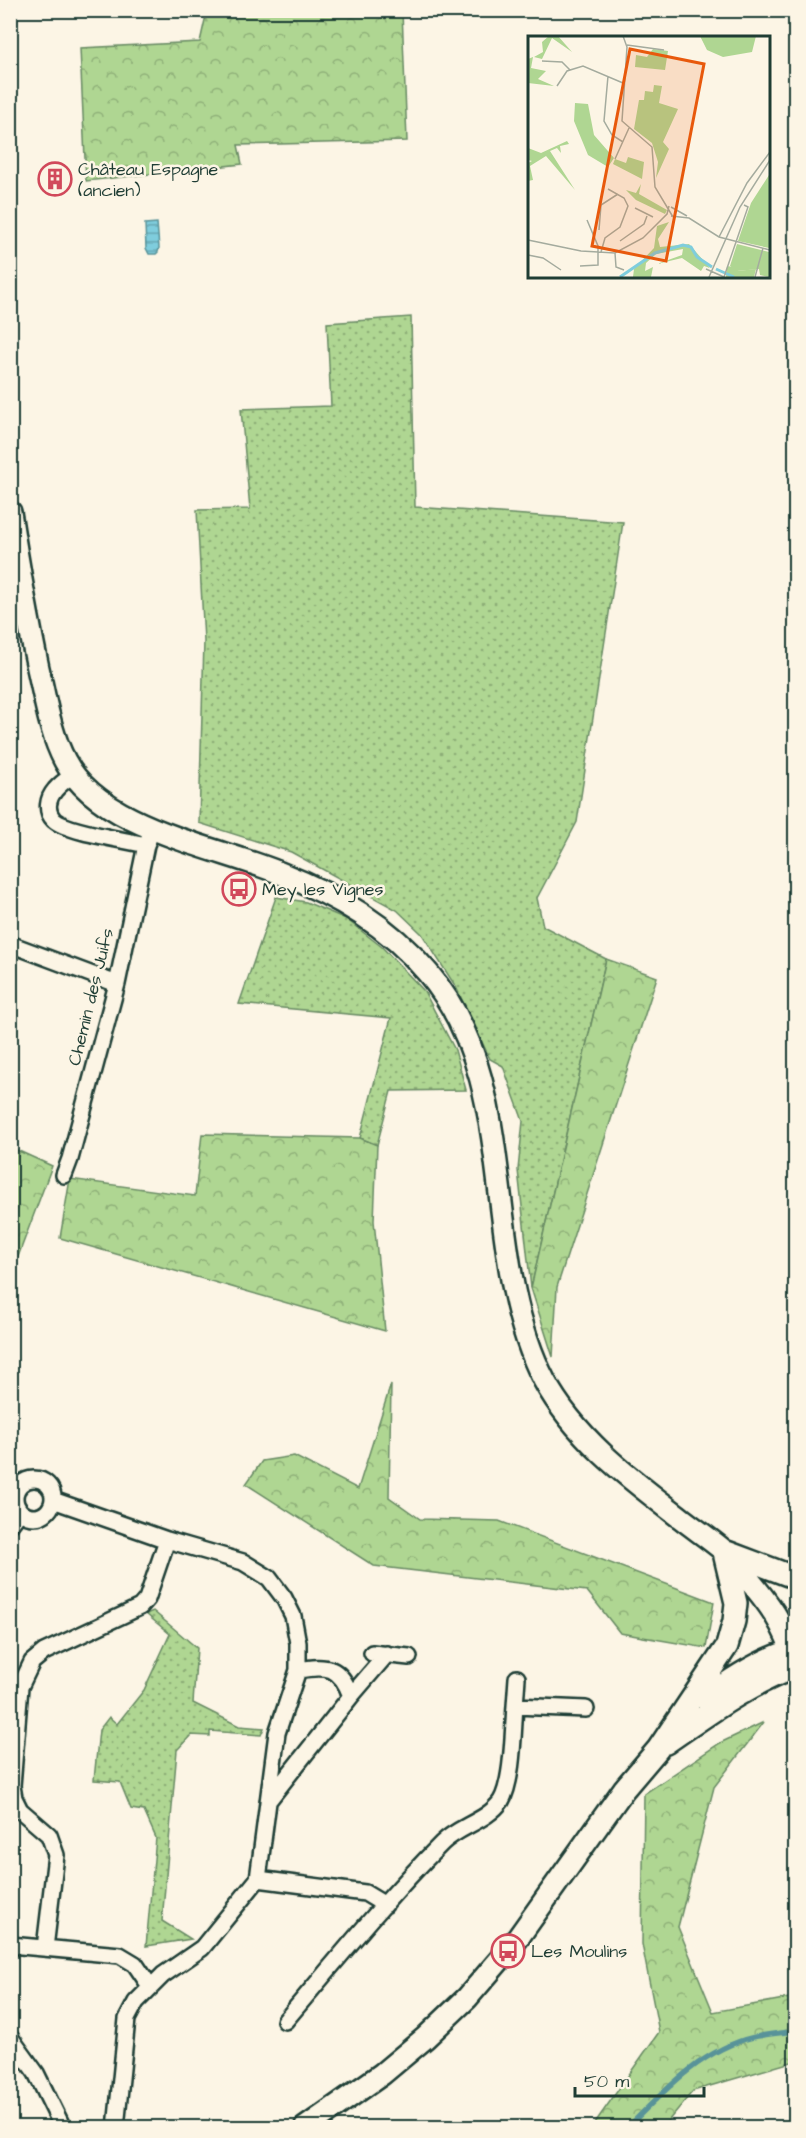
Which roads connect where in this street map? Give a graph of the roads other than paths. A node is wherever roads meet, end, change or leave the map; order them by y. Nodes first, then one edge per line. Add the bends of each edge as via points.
1 (10, 512) edge
2 (13, 543) edge
3 (74, 775) junction
4 (157, 836) junction
5 (10, 944) edge
6 (117, 984) junction
7 (64, 1175) dead end
8 (53, 1500) junction
9 (15, 1518) edge
10 (167, 1540) junction
11 (723, 1551) junction
12 (795, 1578) edge
13 (410, 1657) dead end
14 (795, 1657) edge
15 (298, 1670) junction
16 (517, 1678) dead end
17 (351, 1695) junction
18 (515, 1706) junction
19 (586, 1709) dead end
20 (663, 1741) junction
21 (266, 1804) junction
22 (258, 1880) junction
23 (385, 1905) junction
24 (10, 1945) edge
25 (45, 1948) junction
26 (150, 1986) junction
27 (285, 2021) dead end
28 (10, 2037) edge
29 (63, 2127) edge
30 (116, 2127) edge
31 (305, 2127) edge

1 - 2 main road
2 - 3 main road via 45,699 58,744
3 - 4 main road via 107,807
3 - 4 street via 56,788 50,798 48,810 54,820 71,828
4 - 6 street, Chemin des Juifs
4 - 11 main road via 277,872 350,905 396,938 432,976 460,1025 477,1068 489,1119 516,1305 546,1384 578,1430 633,1481
5 - 6 street
6 - 7 street, Chemin des Juifs
8 - 9 street via 44,1515
8 - 9 street via 53,1492 43,1481 21,1483 14,1495
8 - 10 street
10 - 15 street via 243,1563 269,1578 293,1616
10 - 25 street via 147,1599 140,1607 44,1652 32,1662 20,1687 14,1798 20,1810 49,1835 56,1855
11 - 12 main road
11 - 14 main road via 769,1603
11 - 20 main road via 736,1603 727,1646
13 - 17 street via 379,1653
14 - 20 main road via 761,1662 736,1677 690,1711
15 - 17 street via 320,1666 335,1671
15 - 21 street via 277,1733
16 - 18 street
17 - 21 street
18 - 19 street
18 - 23 street via 509,1778 501,1800 486,1816 444,1842
20 - 31 main road via 515,1942 474,1990 382,2074
21 - 22 street
22 - 23 street via 365,1893
22 - 26 street via 202,1948
23 - 27 street
24 - 25 street
25 - 26 street via 120,1956 135,1964
26 - 30 street via 127,2019
28 - 29 street via 36,2073

